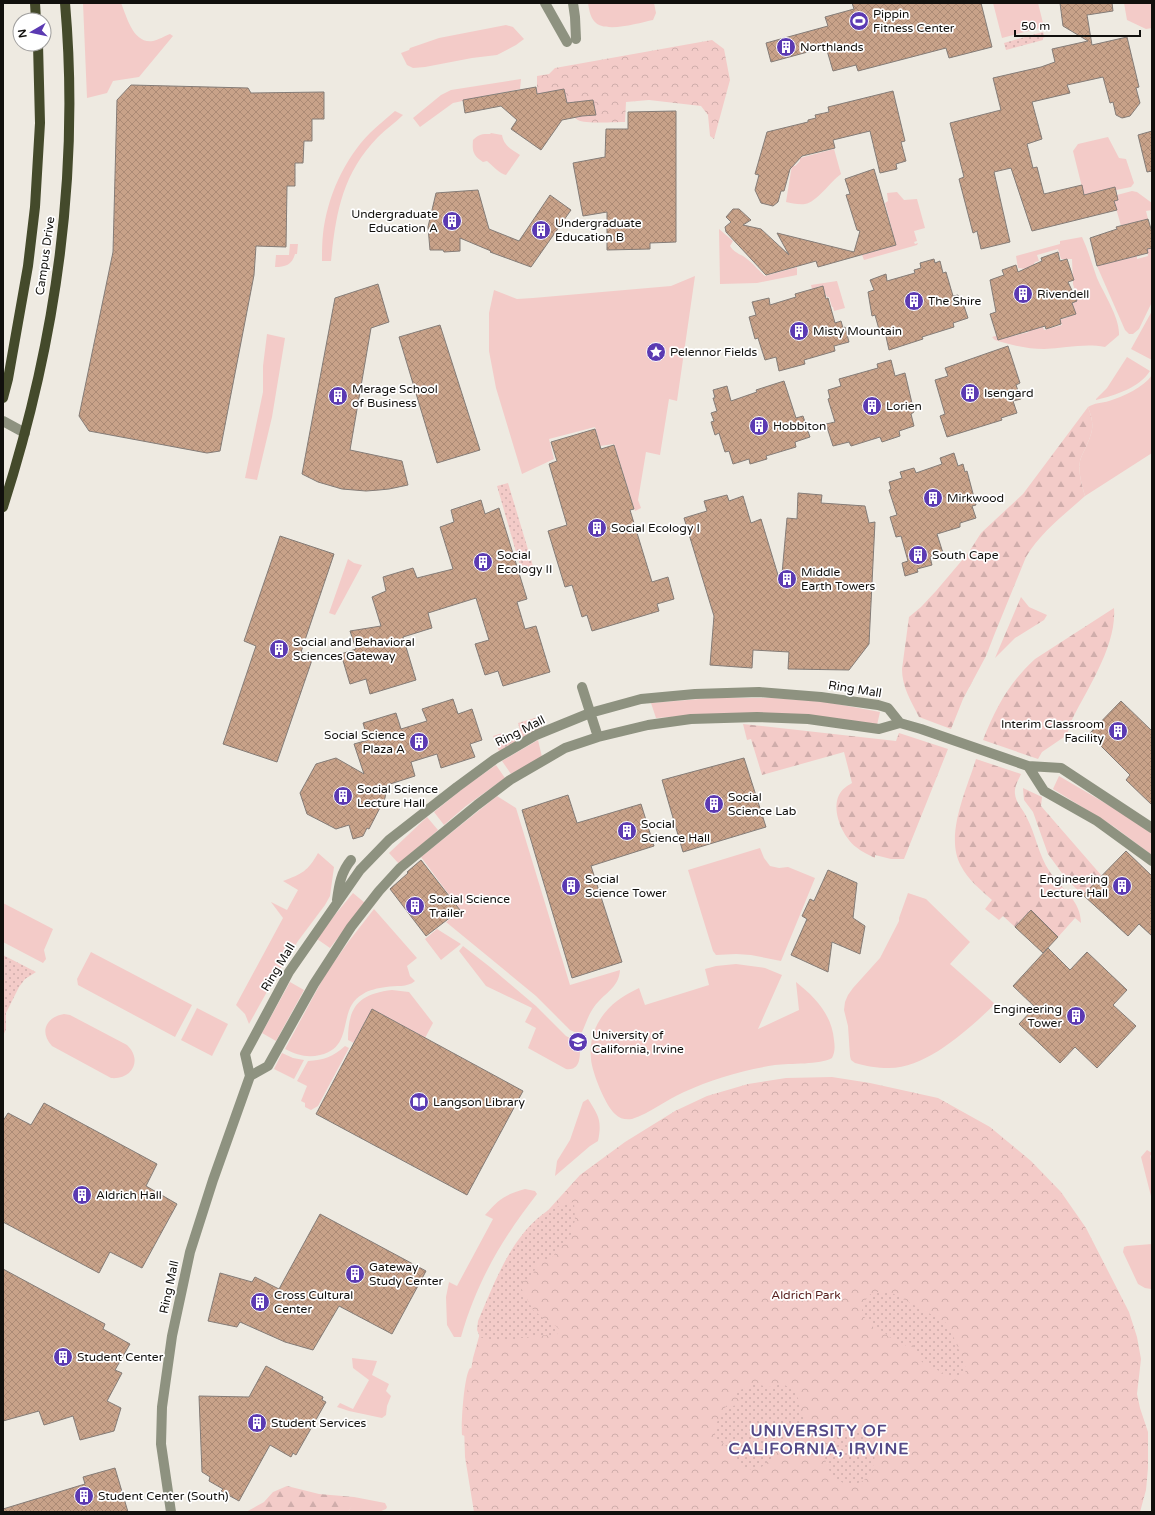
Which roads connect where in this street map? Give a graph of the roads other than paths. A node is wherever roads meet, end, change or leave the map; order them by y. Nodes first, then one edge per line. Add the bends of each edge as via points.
1 (65, 3) edge
2 (545, 3) edge
3 (573, 3) edge
4 (38, 52) edge
5 (3, 398) edge
6 (3, 421) edge
7 (25, 433) junction
8 (3, 507) edge
9 (582, 687) dead end
10 (590, 713) junction
11 (900, 723) junction
12 (598, 737) junction
13 (1026, 765) junction
14 (1152, 828) edge
15 (351, 860) dead end
16 (1152, 861) edge
17 (337, 902) junction
18 (250, 1076) junction
19 (171, 1512) edge

1 - 7 main road, Campus Drive via 70,85 66,205 46,337
2 - 3 street via 571,41 575,17
4 - 5 main road, Campus Drive via 40,123 35,207 28,266
6 - 7 street
7 - 8 main road, Campus Drive
9 - 10 street
10 - 11 street, Ring Mall via 653,697 759,692 821,697 888,708
10 - 12 street
10 - 17 street, Ring Mall via 536,735 495,759 457,786 389,840 360,870
11 - 12 street via 879,729 801,719 691,719 648,725
11 - 13 street
12 - 18 street via 565,748 510,780 400,868 351,927 314,984 268,1066
13 - 14 street via 1061,768
13 - 16 street via 1044,791 1097,821
15 - 17 street via 340,880
17 - 18 street, Ring Mall via 289,972 244,1054
18 - 19 street, Ring Mall via 190,1252 172,1336 162,1407 161,1444

